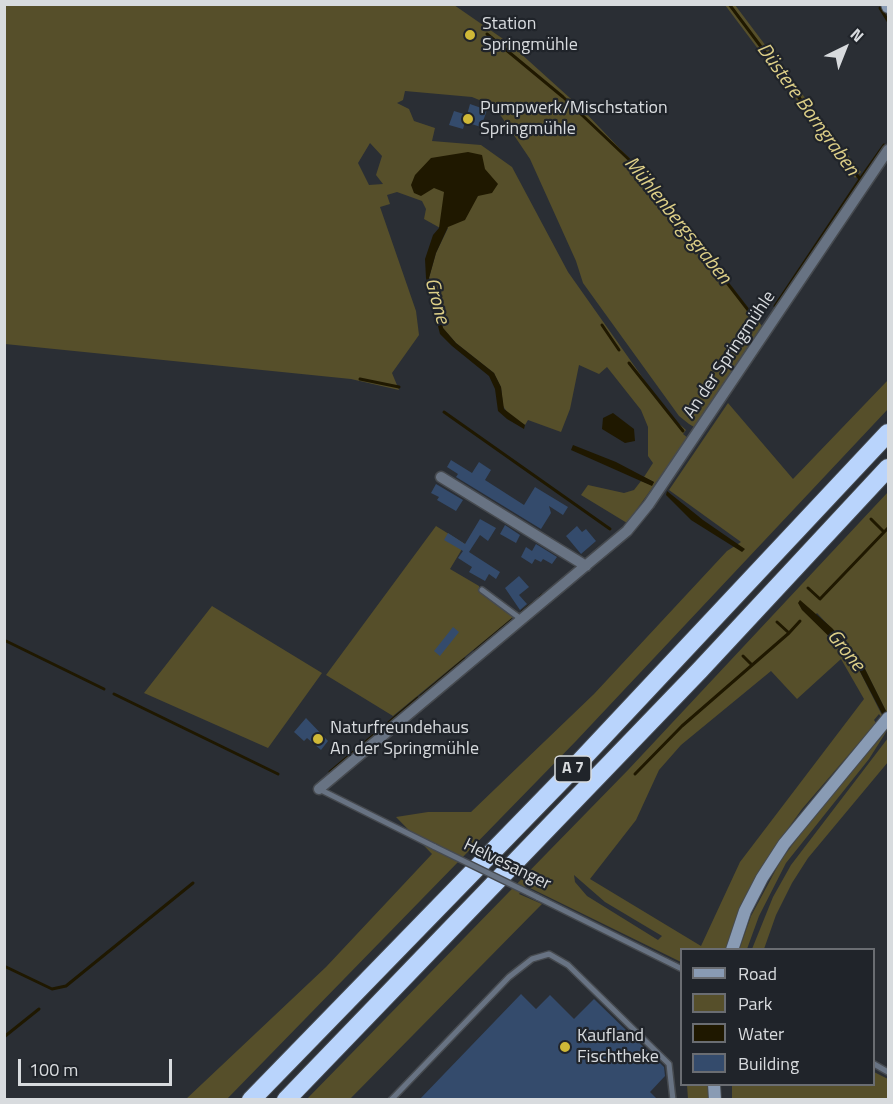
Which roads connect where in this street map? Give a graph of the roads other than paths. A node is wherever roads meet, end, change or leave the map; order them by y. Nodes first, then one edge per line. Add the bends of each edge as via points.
1 (888, 150) edge
2 (888, 433) edge
3 (888, 468) edge
4 (441, 477) dead end
5 (586, 566) junction
6 (482, 590) dead end
7 (521, 619) junction
8 (888, 718) edge
9 (319, 789) joint
10 (733, 948) edge
11 (680, 968) edge
12 (251, 1100) edge
13 (286, 1100) edge
14 (391, 1100) edge
15 (673, 1100) edge

1 - 5 street, An der Springmühle via 649,504 627,531
2 - 12 highway, A 7 via 578,764
3 - 13 highway, A 7 via 644,729
4 - 5 street
5 - 7 street, An der Springmühle
6 - 7 lane
7 - 9 street, An der Springmühle
8 - 10 main road via 784,844 750,903
9 - 11 lane, Helvesanger, bridge
14 - 15 lane via 509,977 532,958 549,954 568,966 669,1064

